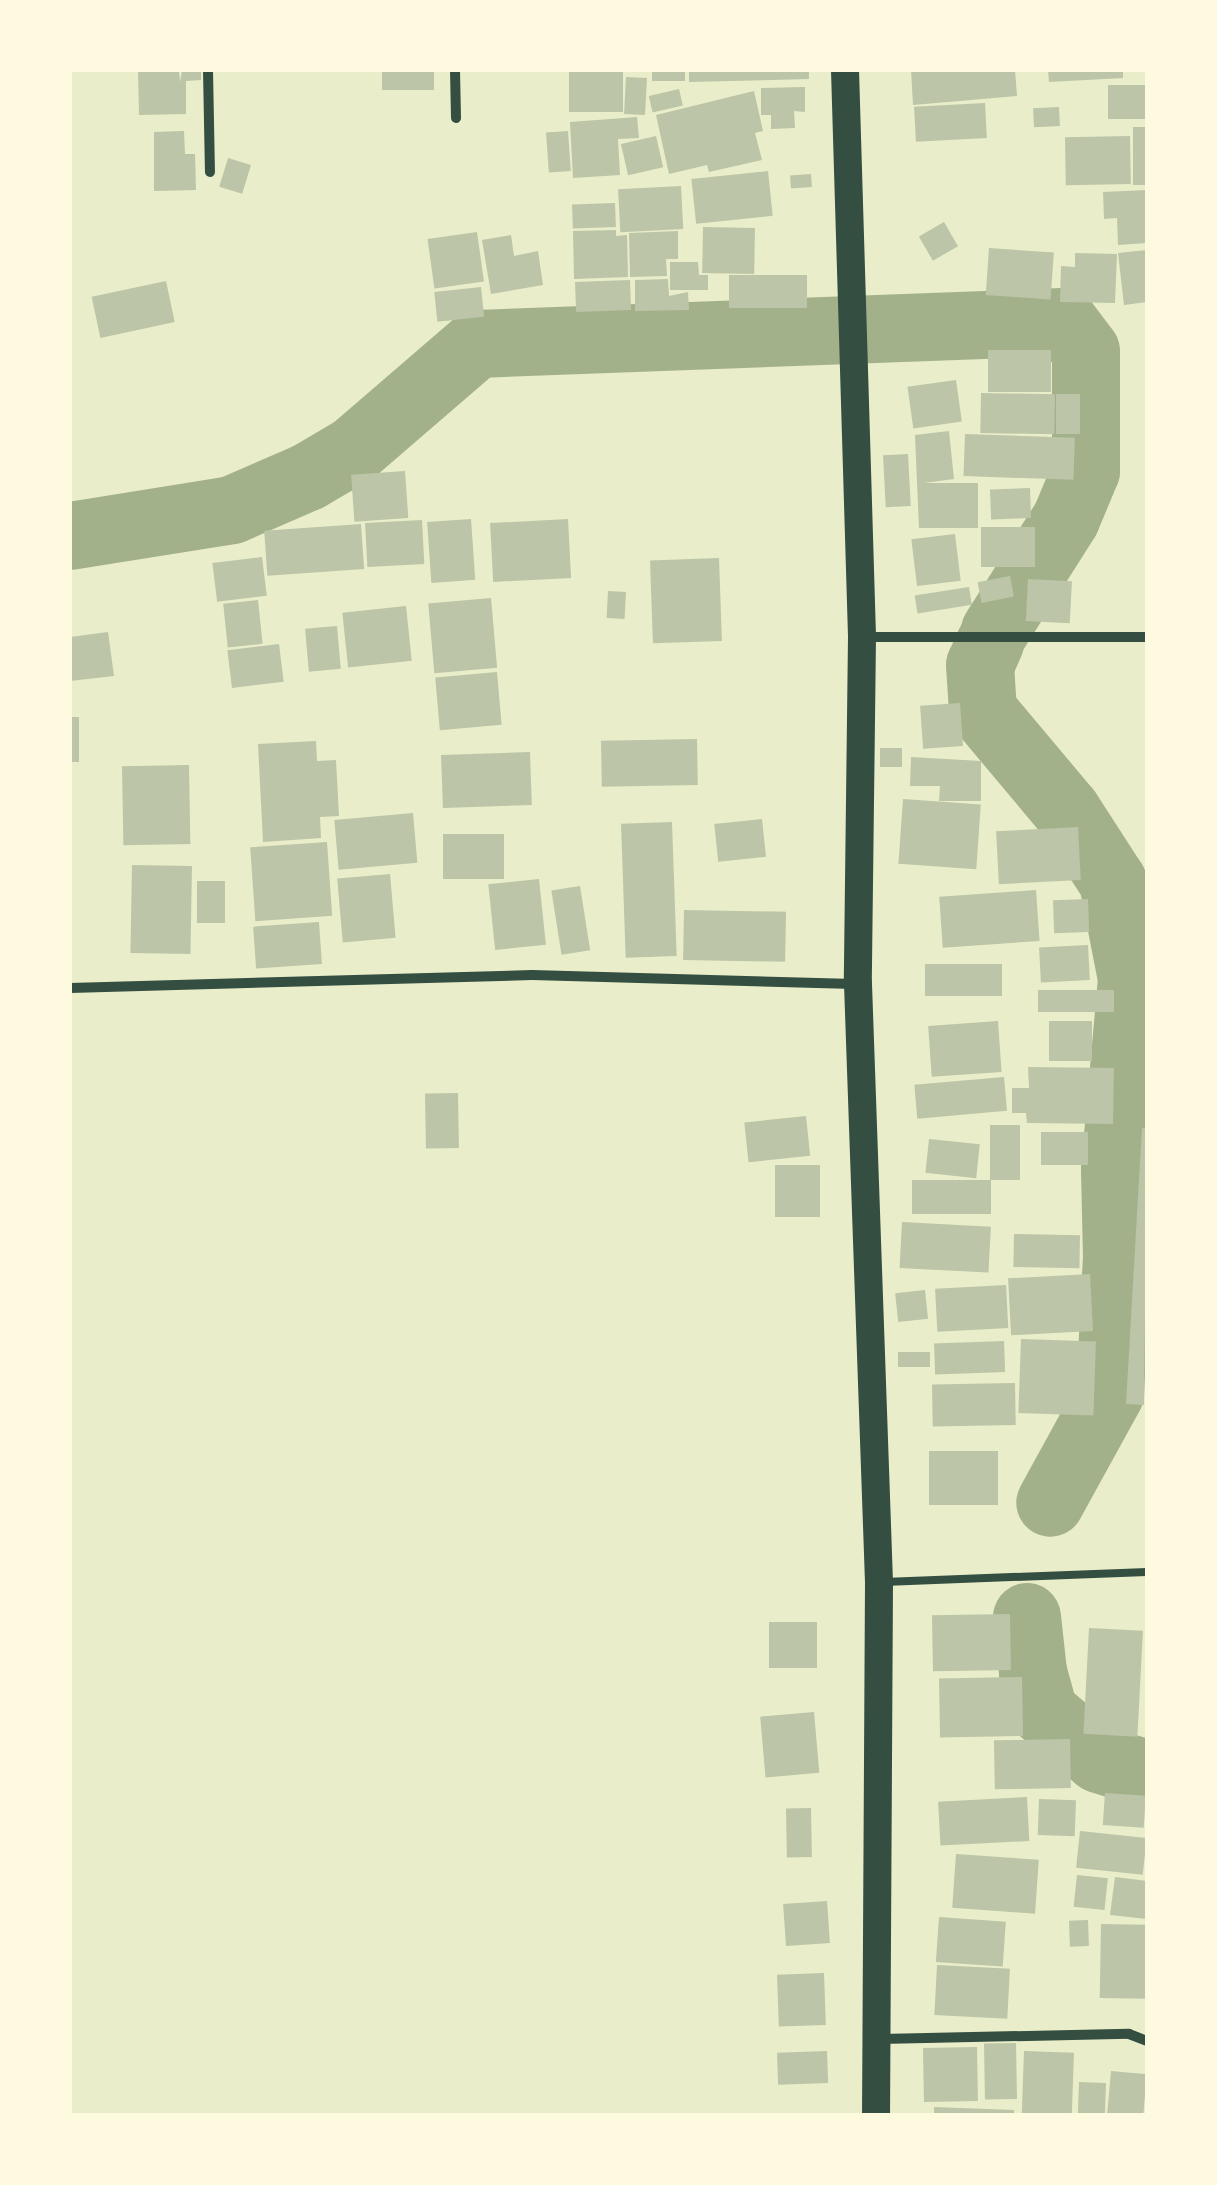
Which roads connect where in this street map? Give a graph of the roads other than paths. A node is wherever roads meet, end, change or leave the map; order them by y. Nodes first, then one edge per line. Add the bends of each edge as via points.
1 (208, 70) edge
2 (455, 70) edge
3 (845, 70) edge
4 (456, 118) dead end
5 (210, 172) dead end
6 (862, 637) junction
7 (1147, 637) edge
8 (858, 984) junction
9 (70, 988) edge
10 (1147, 1572) edge
11 (879, 1582) junction
12 (874, 2040) junction
13 (1147, 2041) edge
14 (876, 2115) edge

1 - 5 street
2 - 4 street
3 - 6 highway
6 - 7 street
6 - 8 highway
8 - 9 street via 532,974
8 - 11 highway
10 - 11 lane
11 - 12 highway
12 - 13 street via 1129,2034
12 - 14 highway

